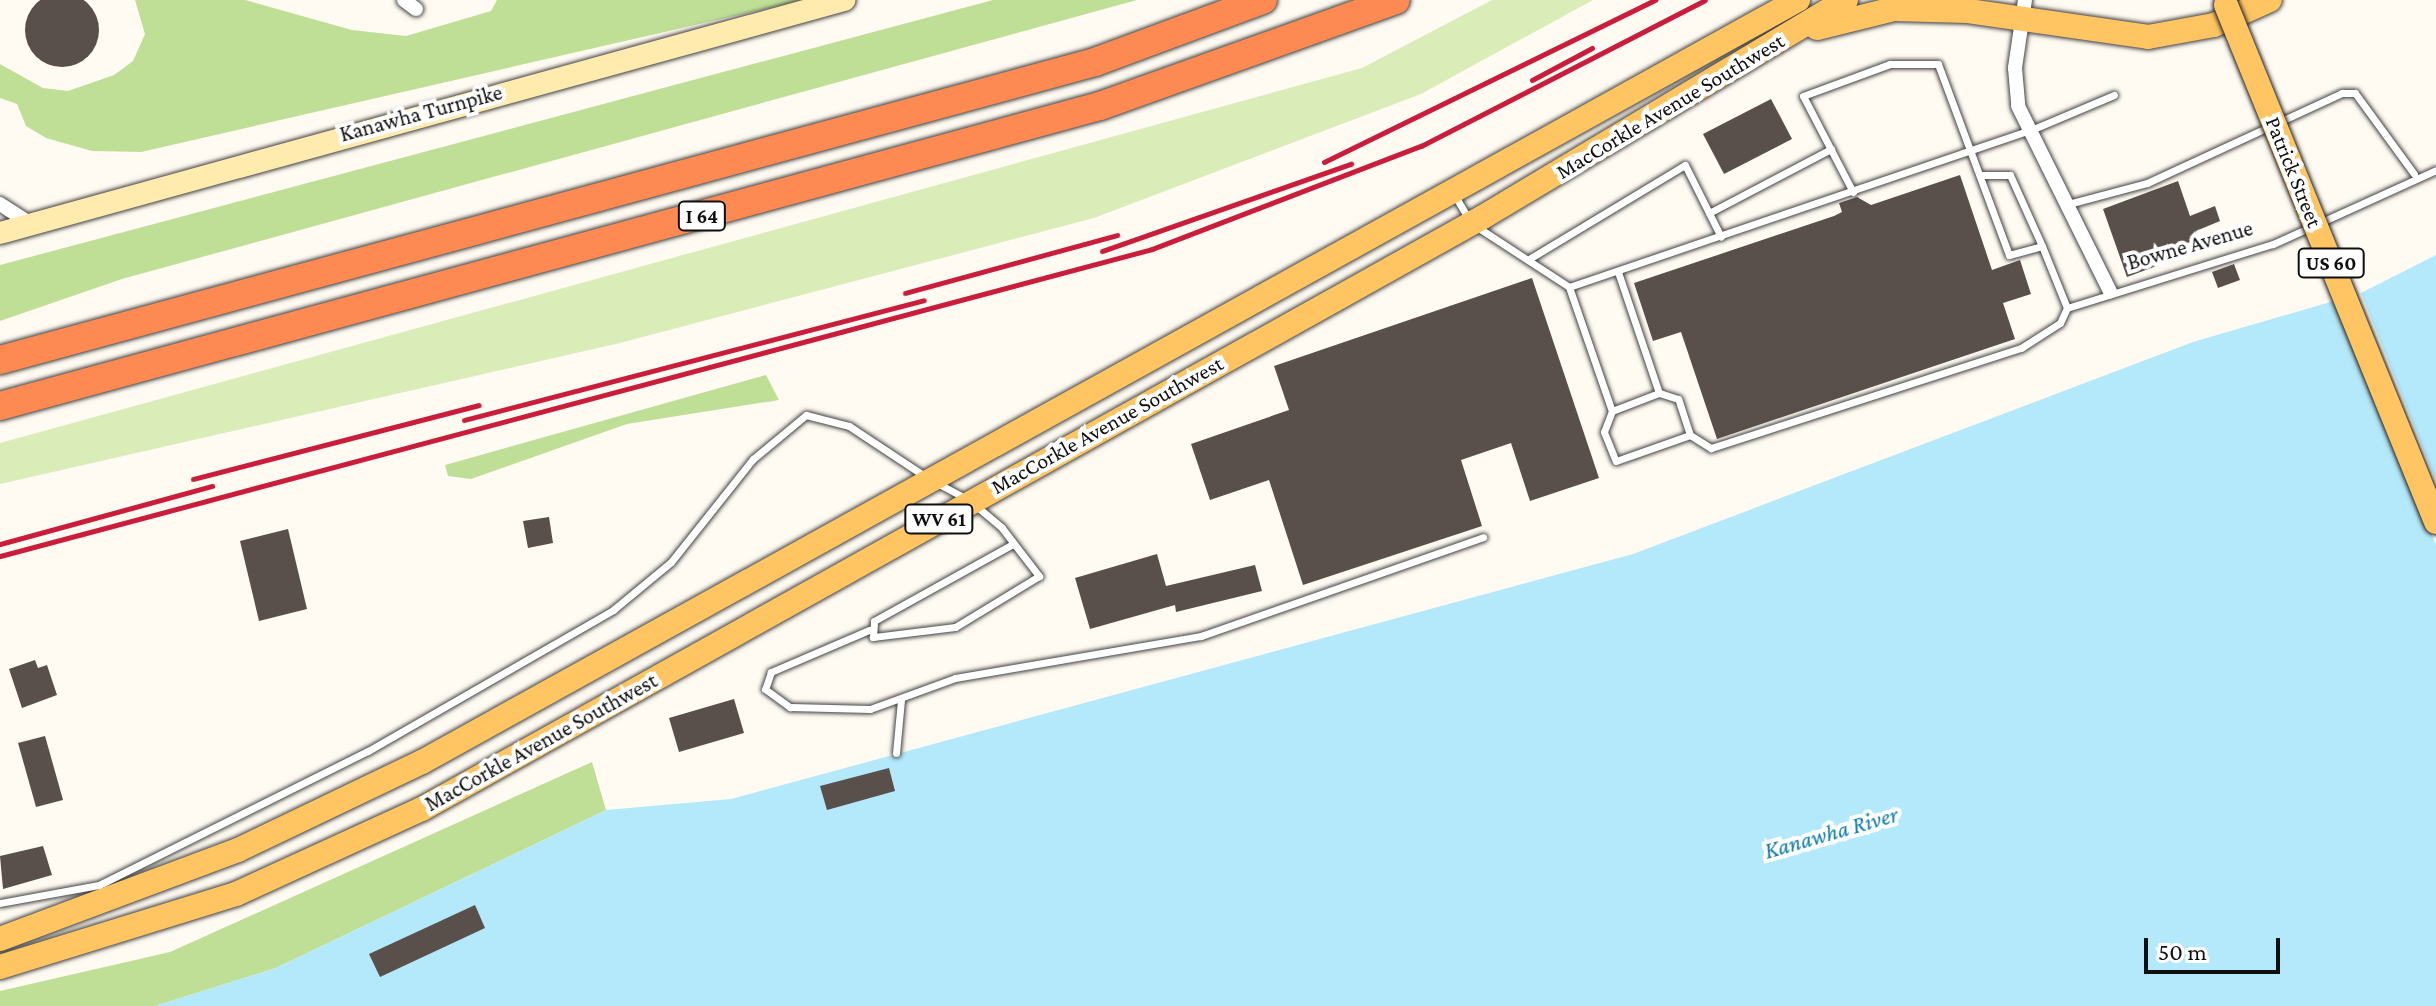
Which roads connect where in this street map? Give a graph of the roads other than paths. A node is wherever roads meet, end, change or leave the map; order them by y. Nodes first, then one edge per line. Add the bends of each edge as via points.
1 (844, 0) edge
2 (1263, 0) edge
3 (1396, 0) edge
4 (1798, 0) edge
5 (1846, 0) edge
6 (1946, 0) edge
7 (2270, 0) edge
8 (2224, 2) edge
9 (2023, 10) edge
10 (1968, 11) junction
11 (1753, 55) junction
12 (2114, 95) dead end
13 (2031, 130) junction
14 (1831, 149) junction
15 (1974, 149) junction
16 (2436, 170) edge
17 (2414, 174) junction
18 (1983, 175) junction
19 (1853, 192) junction
20 (1455, 196) junction
21 (2072, 203) junction
22 (0, 204) edge
23 (1709, 213) junction
24 (26, 221) junction
25 (1471, 223) junction
26 (0, 233) edge
27 (1721, 237) junction
28 (2042, 246) junction
29 (1529, 259) junction
30 (1618, 272) junction
31 (1569, 287) junction
32 (2110, 291) junction
33 (2067, 308) junction
34 (0, 360) edge
35 (1659, 393) junction
36 (0, 406) edge
37 (1612, 411) junction
38 (1690, 435) junction
39 (931, 480) junction
40 (970, 501) junction
41 (2436, 522) edge
42 (1483, 537) dead end
43 (1013, 544) junction
44 (869, 630) junction
45 (901, 700) junction
46 (896, 753) dead end
47 (0, 903) edge
48 (0, 939) edge
49 (0, 967) edge

1 - 24 main road, Kanawha Turnpike
2 - 34 highway, I 64 via 1095,62
3 - 36 highway, I 64 via 1100,106
4 - 20 main road, MacCorkle Avenue Southwest / WV 61
5 - 11 main road, MacCorkle Avenue Southwest / WV 61
6 - 10 main road
7 - 9 main road via 2214,25 2160,36
8 - 41 main road, Patrick Street / US 60, bridge
9 - 10 main road
9 - 13 street, Bowne Avenue via 2015,88
10 - 11 main road via 1894,9 1843,19
11 - 25 main road, MacCorkle Avenue Southwest / WV 61
12 - 13 lane
13 - 15 lane
13 - 21 street, Bowne Avenue
14 - 15 lane via 1803,96 1890,64 1938,64
14 - 19 lane
14 - 23 lane
15 - 18 lane
15 - 19 lane
16 - 17 lane, Bowne Avenue
17 - 21 lane via 2355,93 2147,183
17 - 32 lane, Bowne Avenue via 2273,244
18 - 28 lane via 2010,175
18 - 28 lane via 2009,255
19 - 27 lane
20 - 25 lane
20 - 39 main road, MacCorkle Avenue Southwest / WV 61
21 - 32 street, Bowne Avenue
22 - 24 street
23 - 27 lane
23 - 29 lane via 1685,165
24 - 26 main road, Kanawha Turnpike
25 - 29 lane
25 - 40 main road, MacCorkle Avenue Southwest / WV 61
27 - 30 lane
28 - 33 lane
29 - 31 lane
30 - 31 lane
30 - 35 lane
31 - 37 lane
32 - 33 lane
33 - 38 lane via 2060,323 2021,348 1711,448
35 - 37 lane
35 - 38 lane via 1678,399
37 - 38 lane via 1604,432 1616,461
39 - 40 lane
39 - 47 lane via 849,426 806,415 753,459 671,562 613,610 368,751 99,885
39 - 48 main road, MacCorkle Avenue Southwest / WV 61 via 422,762 238,850
40 - 43 lane
40 - 49 main road, MacCorkle Avenue Southwest / WV 61 via 422,809 236,894
42 - 45 lane via 1201,636 955,678
43 - 44 lane via 874,621
43 - 44 lane via 1039,576 955,627 883,638
44 - 45 lane via 771,672 765,689 790,707 826,710
45 - 46 lane

